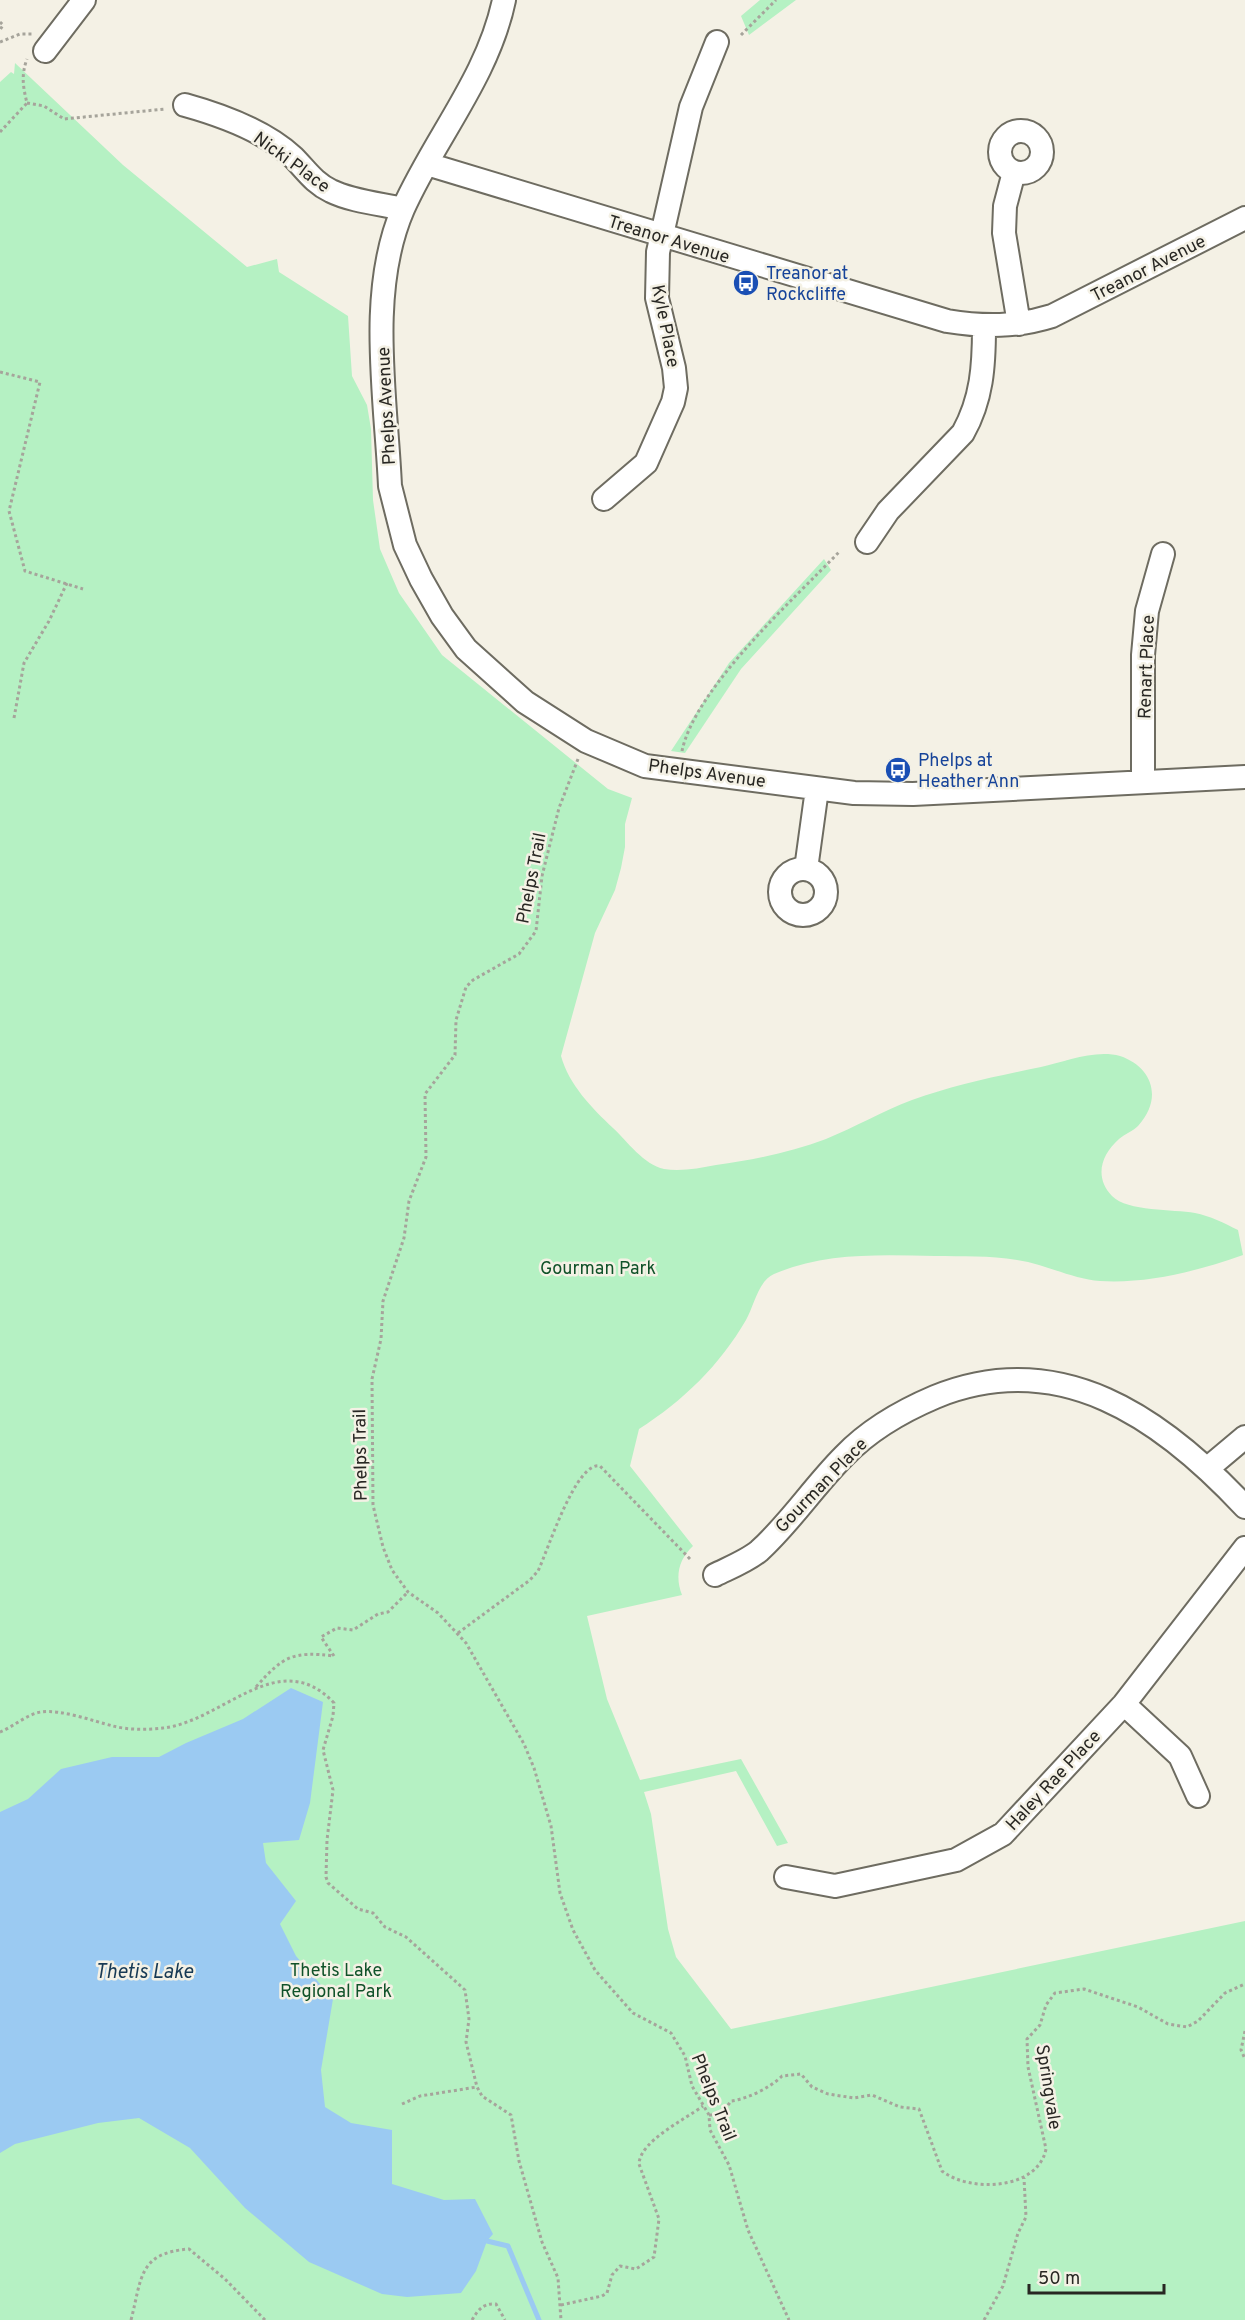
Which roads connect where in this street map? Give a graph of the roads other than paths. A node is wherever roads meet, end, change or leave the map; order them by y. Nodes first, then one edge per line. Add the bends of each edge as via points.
1 (84, 0) edge
2 (504, 0) edge
3 (717, 42) dead end
4 (38, 46) road end
5 (184, 105) road end
6 (427, 164) junction
7 (1014, 172) dead end
8 (403, 209) junction
9 (1245, 218) edge
10 (661, 237) junction
11 (1019, 324) junction
12 (984, 327) junction
13 (604, 499) dead end
14 (867, 542) dead end
15 (1163, 554) dead end
16 (1245, 777) edge
17 (1143, 781) junction
18 (817, 789) junction
19 (806, 869) dead end
20 (1245, 1437) edge
21 (1208, 1468) junction
22 (1245, 1508) edge
23 (1245, 1548) edge
24 (715, 1575) dead end
25 (1124, 1704) junction
26 (1198, 1796) dead end
27 (786, 1877) dead end

1 - 4 street
2 - 6 street, Phelps Avenue via 487,54
3 - 10 street, Kyle Place via 691,107
5 - 8 street, Nicki Place via 223,118 269,141 333,192
6 - 8 street, Phelps Avenue
6 - 10 street, Treanor Avenue
7 - 11 street via 1005,206 1004,233
8 - 18 street, Phelps Avenue via 392,240 382,317 390,486 405,545 442,616 466,649 525,702 586,741 645,766
9 - 11 street, Treanor Avenue via 1061,312
10 - 12 street, Treanor Avenue via 947,321
10 - 13 street, Kyle Place via 657,298 674,368 673,402 646,463
11 - 12 street, Treanor Avenue
12 - 14 street via 983,379 971,419 963,433 888,512
15 - 17 street, Renart Place via 1147,611 1143,655
16 - 17 street, Phelps Avenue
17 - 18 street, Phelps Avenue via 914,794
18 - 19 street
20 - 21 street
21 - 22 street, Gourman Place
21 - 24 street, Gourman Place via 1154,1425 1090,1391 1009,1379 959,1387 917,1404 879,1426 844,1455 758,1552
23 - 25 street, Haley Rae Place
25 - 26 street via 1180,1756
25 - 27 street, Haley Rae Place via 1003,1834 956,1860 835,1886

